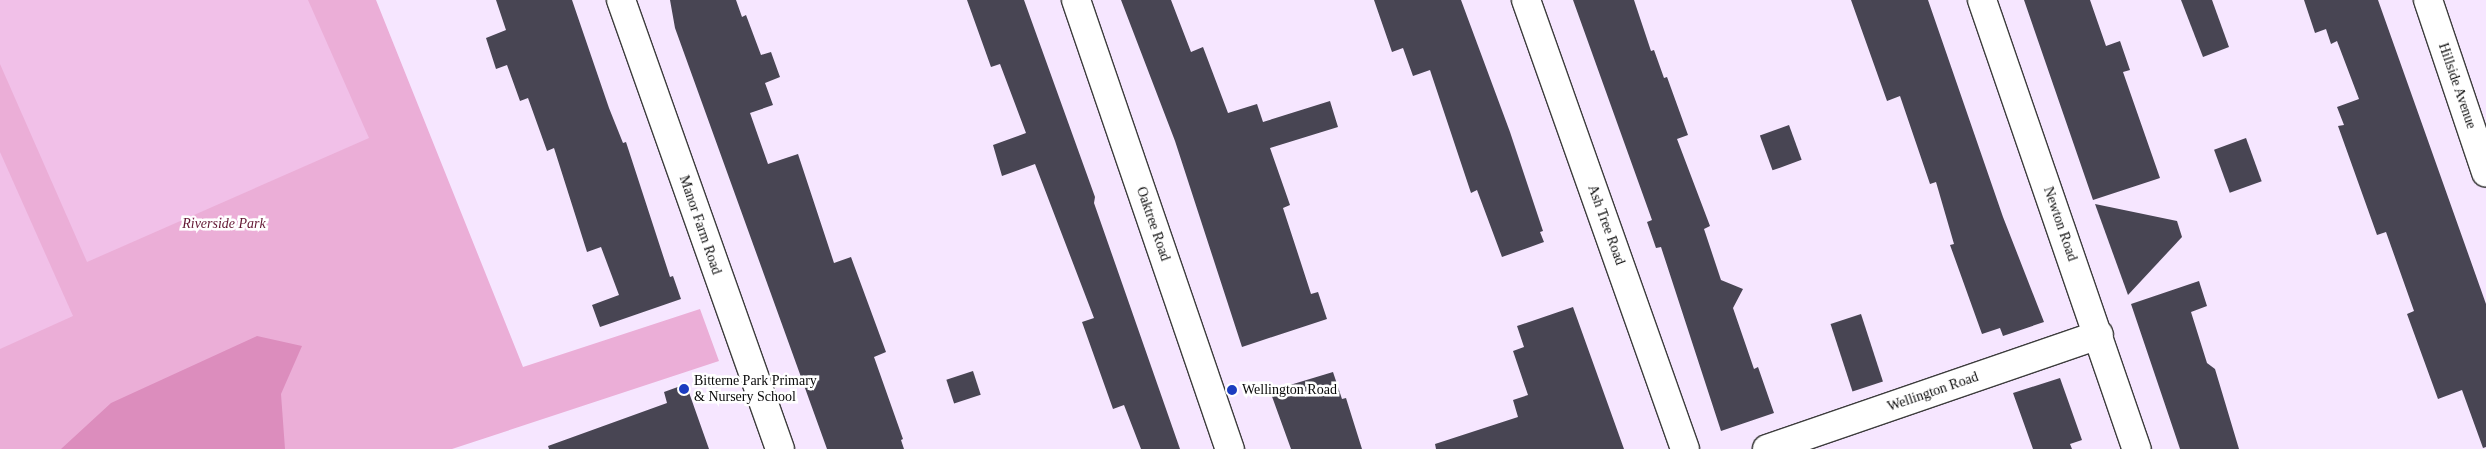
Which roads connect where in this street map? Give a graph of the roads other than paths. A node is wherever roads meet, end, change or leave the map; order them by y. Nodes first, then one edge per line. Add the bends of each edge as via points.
1 (621, 0) edge
2 (1076, 0) edge
3 (1526, 0) edge
4 (1982, 0) edge
5 (2428, 0) edge
6 (2486, 172) edge
7 (2099, 335) junction
8 (780, 449) edge
9 (1230, 449) edge
10 (1686, 449) edge
11 (1767, 449) edge
12 (2137, 449) edge

1 - 8 street, Manor Farm Road
2 - 9 street, Oaktree Road
3 - 10 street, Ash Tree Road
4 - 7 street, Newton Road
5 - 6 street, Hillside Avenue
7 - 11 street, Wellington Road
7 - 12 street, Newton Road

